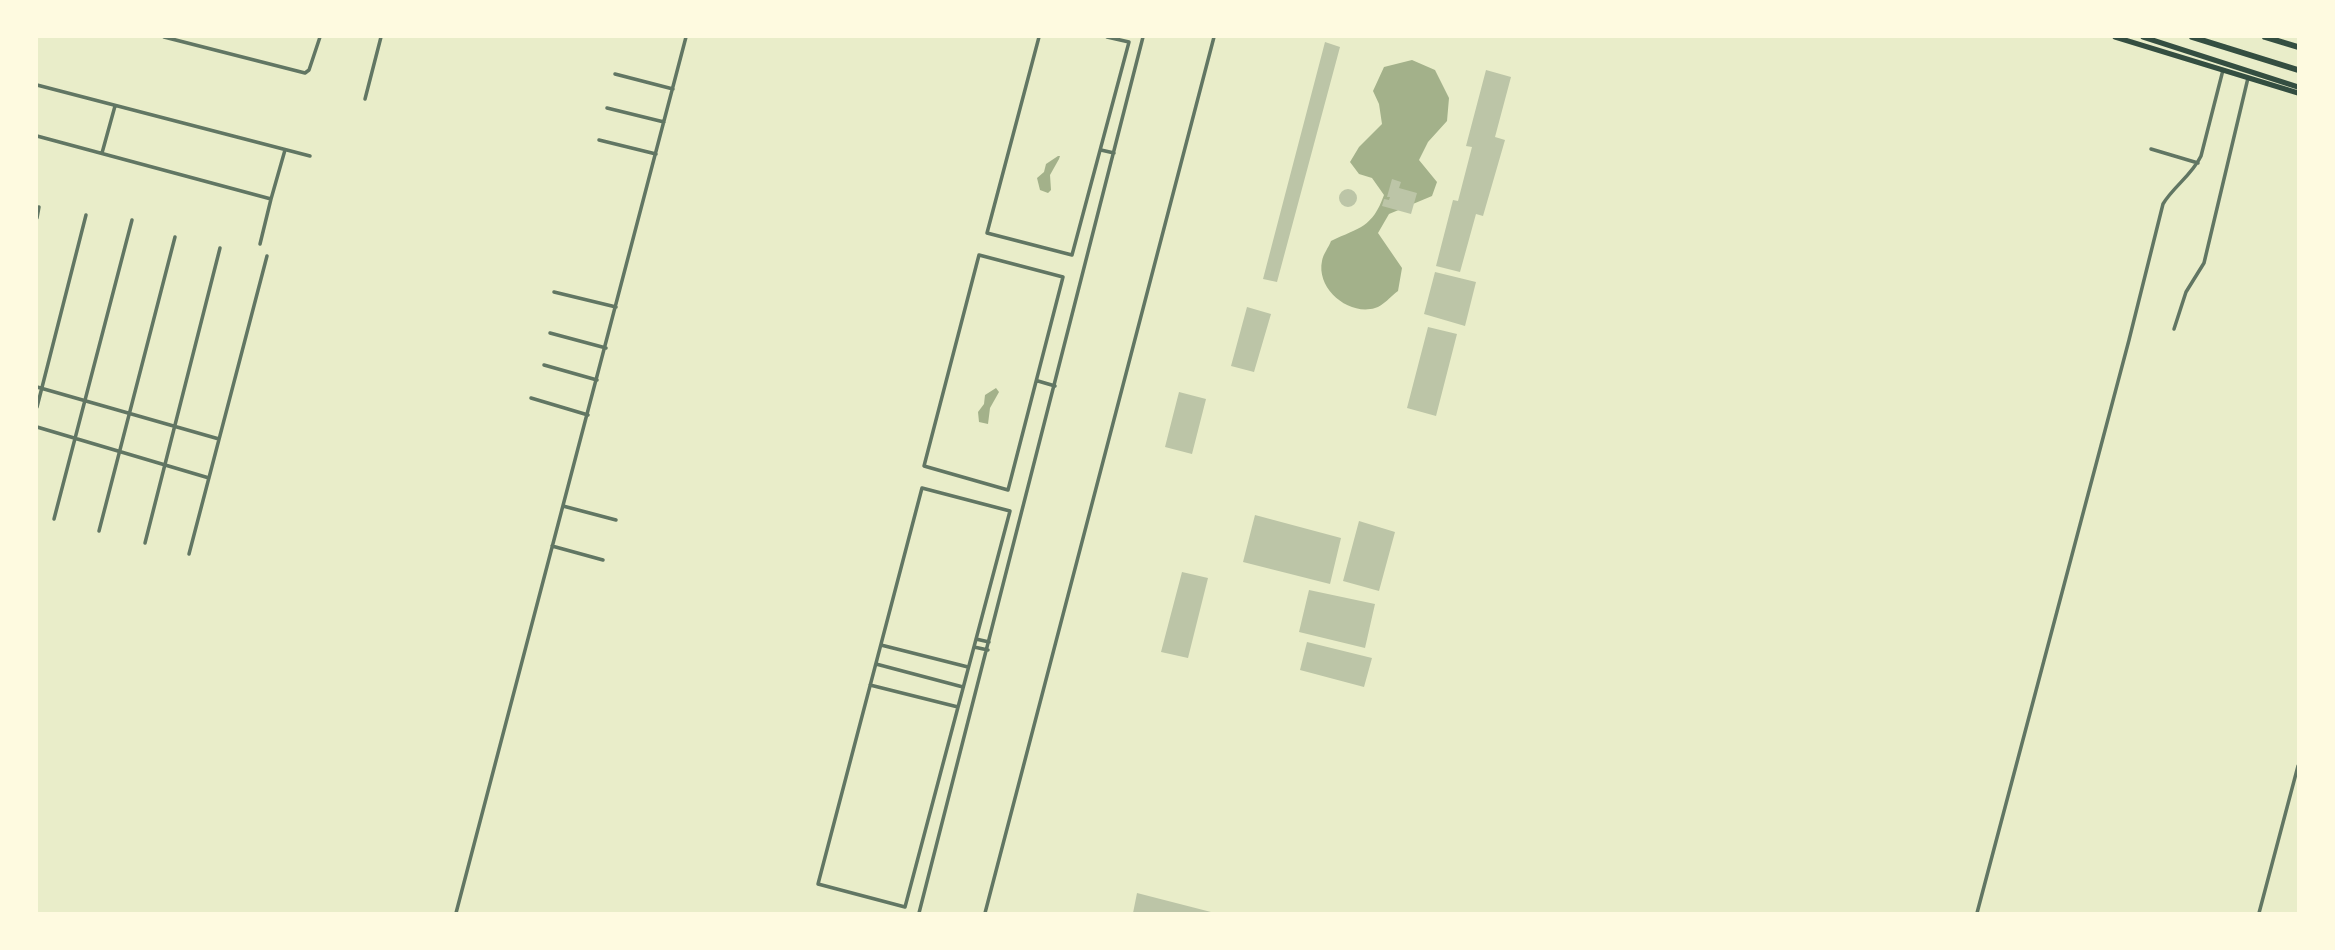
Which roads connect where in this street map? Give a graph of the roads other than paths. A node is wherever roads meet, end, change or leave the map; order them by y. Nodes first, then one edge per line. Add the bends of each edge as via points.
1 (164, 37) edge
2 (320, 37) edge
3 (381, 37) edge
4 (687, 37) edge
5 (1039, 37) edge
6 (1107, 37) edge
7 (1143, 37) edge
8 (1214, 37) edge
9 (2115, 37) edge
10 (2143, 37) edge
11 (2192, 37) edge
12 (2265, 37) edge
13 (2298, 47) edge
14 (2223, 70) junction
15 (2298, 70) edge
16 (615, 74) dead end
17 (2248, 78) junction
18 (37, 85) edge
19 (2298, 87) edge
20 (673, 89) junction
21 (2298, 93) edge
22 (365, 99) dead end
23 (115, 106) junction
24 (607, 108) dead end
25 (664, 122) junction
26 (37, 136) edge
27 (599, 140) dead end
28 (1101, 149) junction
29 (2151, 149) dead end
30 (285, 150) junction
31 (102, 153) junction
32 (1114, 153) junction
33 (656, 154) junction
34 (310, 156) dead end
35 (2198, 163) junction
36 (271, 200) junction
37 (39, 207) dead end
38 (86, 215) dead end
39 (37, 218) edge
40 (132, 220) dead end
41 (176, 237) dead end
42 (260, 244) dead end
43 (220, 248) dead end
44 (267, 256) dead end
45 (554, 292) dead end
46 (616, 307) junction
47 (2174, 329) dead end
48 (550, 333) dead end
49 (606, 348) junction
50 (544, 365) dead end
51 (597, 380) junction
52 (1038, 381) junction
53 (1055, 386) junction
54 (39, 388) edge
55 (531, 398) dead end
56 (86, 401) junction
57 (37, 407) edge
58 (131, 413) junction
59 (588, 415) junction
60 (37, 427) edge
61 (176, 427) junction
62 (76, 439) junction
63 (219, 439) junction
64 (121, 452) junction
65 (166, 466) junction
66 (209, 478) junction
67 (563, 506) junction
68 (54, 519) dead end
69 (615, 520) dead end
70 (99, 531) dead end
71 (145, 543) dead end
72 (552, 547) junction
73 (189, 554) dead end
74 (603, 560) dead end
75 (976, 639) junction
76 (989, 642) junction
77 (881, 645) junction
78 (974, 647) junction
79 (988, 650) junction
80 (876, 664) junction
81 (968, 667) junction
82 (870, 685) junction
83 (963, 687) junction
84 (958, 707) junction
85 (2298, 766) edge
86 (456, 913) edge
87 (919, 913) edge
88 (985, 913) edge
89 (1977, 913) edge
90 (2259, 913) edge

1 - 2 street via 304,73
3 - 22 street
4 - 20 street
5 - 28 street via 987,233 1072,255
6 - 28 street via 1129,42
7 - 32 street
8 - 88 street
9 - 14 main road
10 - 19 main road
11 - 15 highway
12 - 13 highway
14 - 17 main road
14 - 35 street
16 - 20 street
17 - 21 main road
17 - 47 street via 2204,263 2186,292
18 - 23 street
20 - 25 street
23 - 30 street
23 - 31 street
24 - 25 street
25 - 33 street
26 - 31 street
27 - 33 street
28 - 32 street
29 - 35 street
30 - 34 street
30 - 36 street
31 - 36 street
32 - 53 street
33 - 46 street
35 - 89 street via 2163,204
36 - 42 street
37 - 39 street
38 - 54 street
40 - 56 street
41 - 58 street
43 - 61 street
44 - 63 street
45 - 46 street
46 - 49 street
48 - 49 street
49 - 51 street
50 - 51 street
51 - 59 street
52 - 52 street via 1008,490 924,466 979,256 1063,277
52 - 53 street
53 - 76 street
54 - 56 street
54 - 57 street
55 - 59 street
56 - 58 street
56 - 62 street
58 - 61 street
58 - 64 street
59 - 67 street
60 - 62 street
61 - 63 street
61 - 65 street
62 - 64 street
62 - 68 street
63 - 66 street
64 - 65 street
64 - 70 street
65 - 66 street
65 - 71 street
66 - 73 street
67 - 69 street
67 - 72 street
72 - 74 street
72 - 86 street
75 - 76 street
75 - 77 street via 1010,511 922,488
75 - 78 street
76 - 79 street
77 - 80 street
77 - 81 street
78 - 79 street
78 - 81 street
79 - 87 street
80 - 82 street
80 - 83 street
81 - 83 street
82 - 84 street
82 - 84 street via 818,884 905,907
83 - 84 street
85 - 90 street

